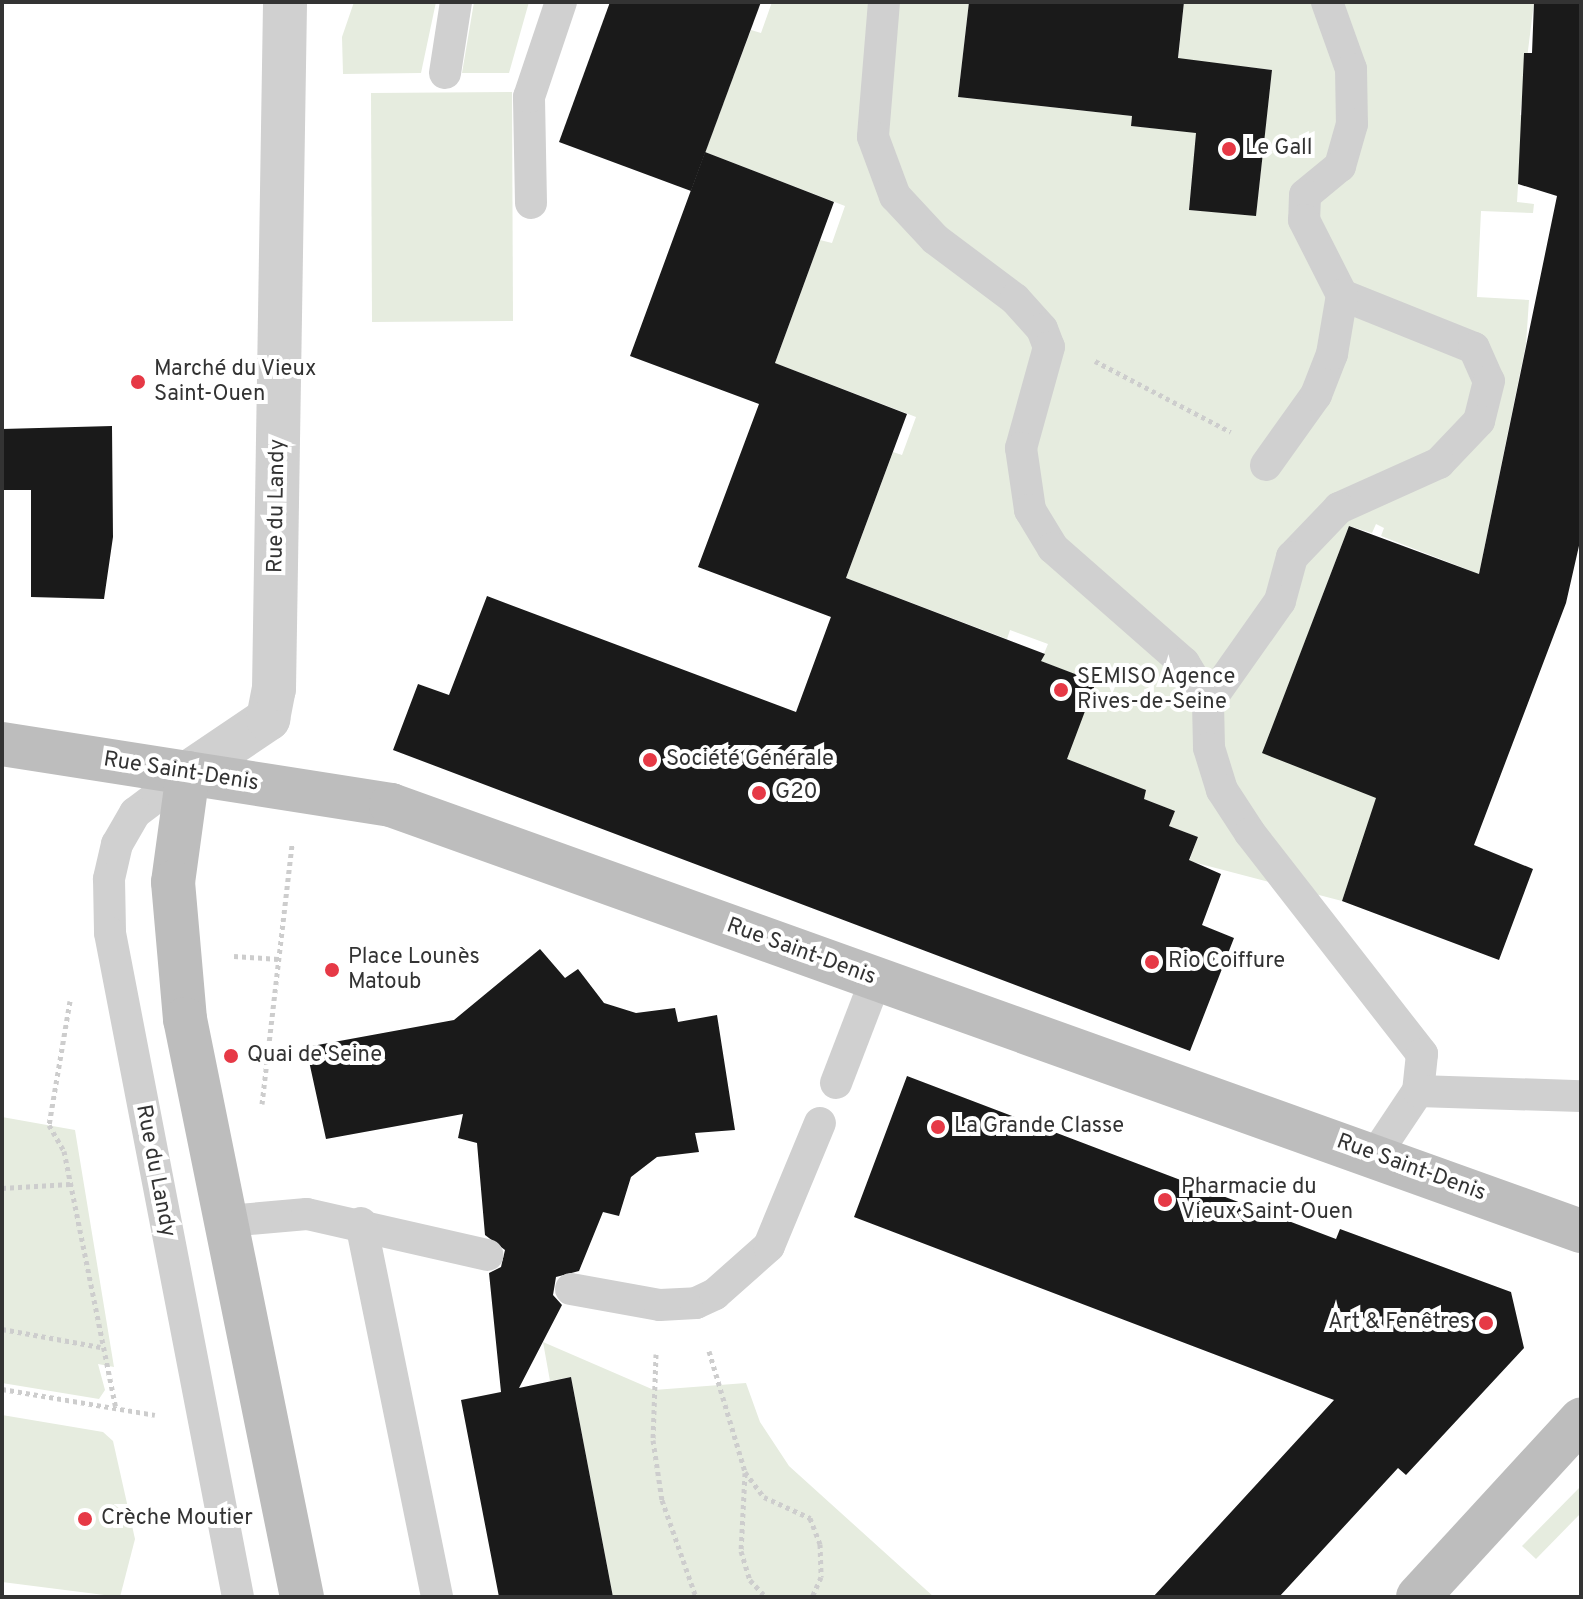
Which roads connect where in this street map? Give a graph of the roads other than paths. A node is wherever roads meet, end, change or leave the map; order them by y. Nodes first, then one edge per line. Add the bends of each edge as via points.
1 (285, 2) edge
2 (456, 2) edge
3 (561, 2) edge
4 (884, 2) edge
5 (1327, 2) edge
6 (445, 73) dead end
7 (531, 203) dead end
8 (1342, 295) junction
9 (1266, 465) road end
10 (1208, 703) junction
11 (2, 744) edge
12 (188, 773) junction
13 (876, 979) junction
14 (836, 1083) dead end
15 (1418, 1091) junction
16 (1581, 1096) edge
17 (820, 1123) dead end
18 (1376, 1154) junction
19 (228, 1221) junction
20 (361, 1223) junction
21 (1581, 1231) edge
22 (487, 1255) dead end
23 (571, 1289) dead end
24 (1581, 1420) edge
25 (238, 1597) edge
26 (302, 1597) edge
27 (437, 1597) edge
28 (1418, 1597) edge

1 - 12 street, Rue du Landy via 274,689 268,719
2 - 6 lane
3 - 7 lane via 529,97
4 - 10 lane via 873,137 895,196 935,239 1015,299 1042,329 1049,347 1021,448 1030,510 1053,548 1184,663
5 - 8 lane via 1351,69 1352,124 1340,166 1305,195 1301,211
8 - 9 lane via 1332,354 1316,395
8 - 10 lane via 1474,348 1489,381 1479,421 1439,463 1339,508 1292,557 1280,601
10 - 15 lane via 1209,748 1222,790 1422,1054
11 - 12 main road, Rue Saint-Denis
12 - 13 main road, Rue Saint-Denis via 391,805
12 - 19 main road via 174,848 175,936 185,1019
12 - 25 lane, Rue du Landy via 135,813 117,844 109,879 110,933
13 - 14 lane
13 - 18 main road, Rue Saint-Denis
15 - 16 lane
15 - 18 lane
17 - 23 lane via 769,1246 749,1268 696,1303 660,1305
18 - 21 main road, Rue Saint-Denis
19 - 20 lane via 307,1214
19 - 26 main road
20 - 22 lane
20 - 27 lane
24 - 28 main road

